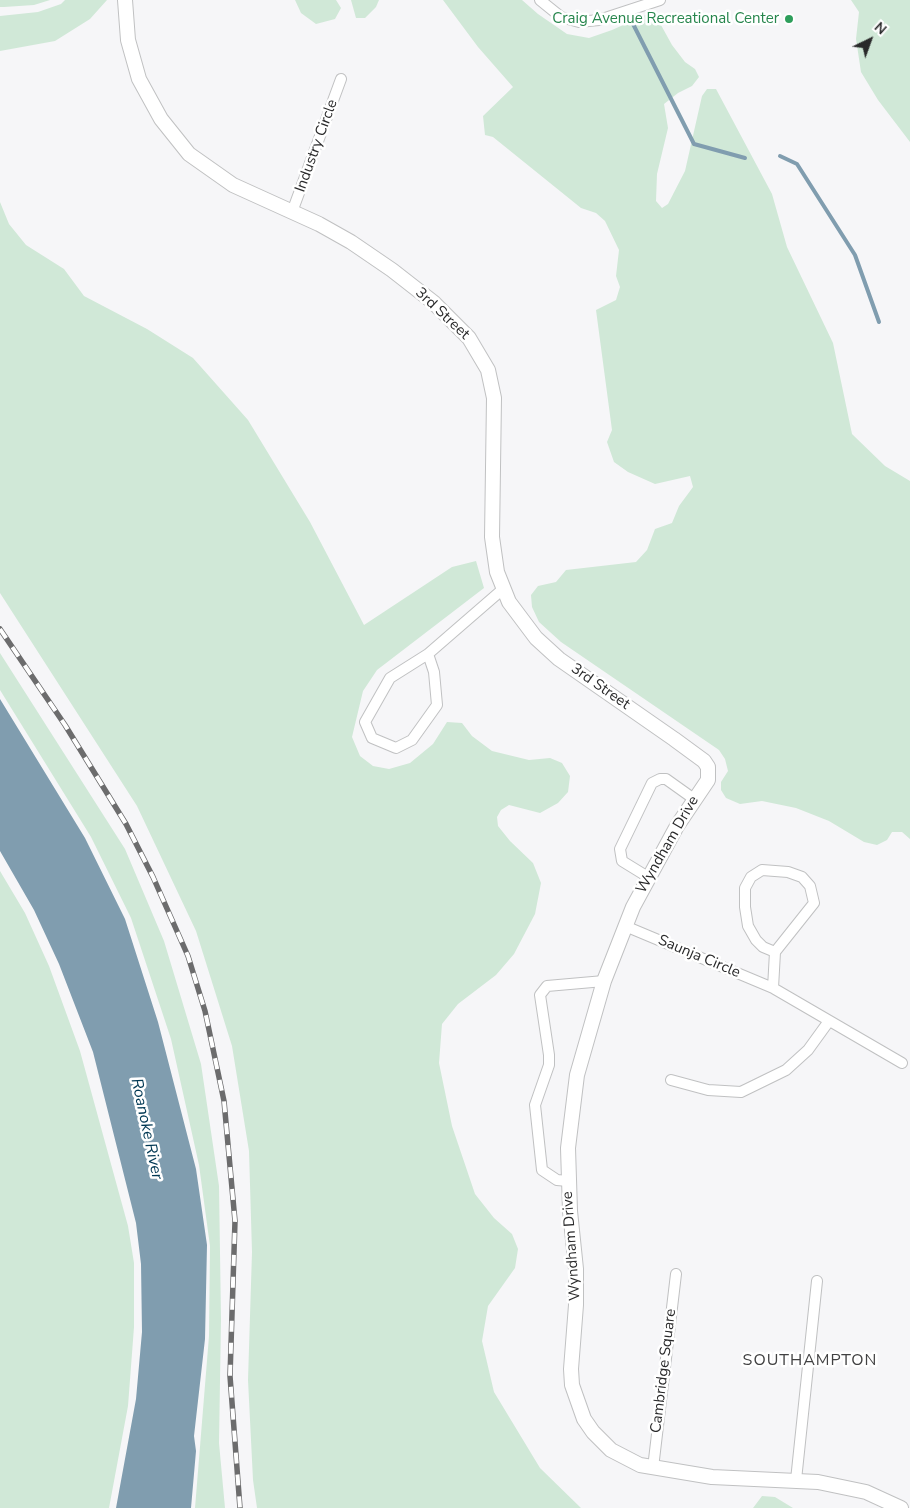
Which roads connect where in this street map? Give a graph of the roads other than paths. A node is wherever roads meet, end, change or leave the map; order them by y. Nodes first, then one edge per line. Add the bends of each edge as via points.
1 (125, 0) edge
2 (540, 0) edge
3 (660, 0) edge
4 (341, 79) dead end
5 (292, 212) junction
6 (503, 589) junction
7 (428, 654) junction
8 (704, 761) joint
9 (694, 799) junction
10 (648, 877) junction
11 (625, 926) junction
12 (774, 952) junction
13 (604, 981) junction
14 (773, 988) junction
15 (829, 1021) junction
16 (902, 1063) dead end
17 (671, 1080) dead end
18 (568, 1181) junction
19 (676, 1274) dead end
20 (817, 1281) dead end
21 (653, 1468) junction
22 (796, 1480) junction
23 (901, 1508) edge

1 - 5 street, 3rd Street via 128,40 139,79 161,120 178,142 220,176
2 - 3 street via 561,18 579,22 599,20
4 - 5 street, Industry Circle
5 - 6 street, 3rd Street via 351,242 392,270 451,319 480,353 488,370 494,398 492,537
6 - 7 street
6 - 8 street, 3rd Street via 522,623 559,658
7 - 7 street via 390,678 365,722 372,738 396,748 412,740 437,705 434,672
8 - 9 street, Wyndham Drive via 708,767 708,780
9 - 10 street, Wyndham Drive
9 - 10 street via 666,779 660,778 652,783 620,849 622,861
10 - 11 street, Wyndham Drive
11 - 13 street, Wyndham Drive
11 - 14 street, Saunja Circle
12 - 12 street via 814,903 810,886 802,877 788,872 762,870 751,877 746,888 745,907 748,926 756,940 763,948
12 - 14 street
13 - 18 street, Wyndham Drive via 577,1075
13 - 18 street via 547,986 540,996 549,1056 535,1106 542,1170 557,1180
14 - 15 street, Saunja Circle
15 - 16 street, Saunja Circle
15 - 17 street via 808,1050 786,1070 742,1092 708,1090
18 - 21 street, Wyndham Drive via 576,1269 571,1369 576,1400 584,1419 601,1442 628,1460
19 - 21 street, Cambridge Square
20 - 22 street
21 - 22 street, Wyndham Drive via 712,1477
22 - 23 street, Wyndham Drive via 845,1486

